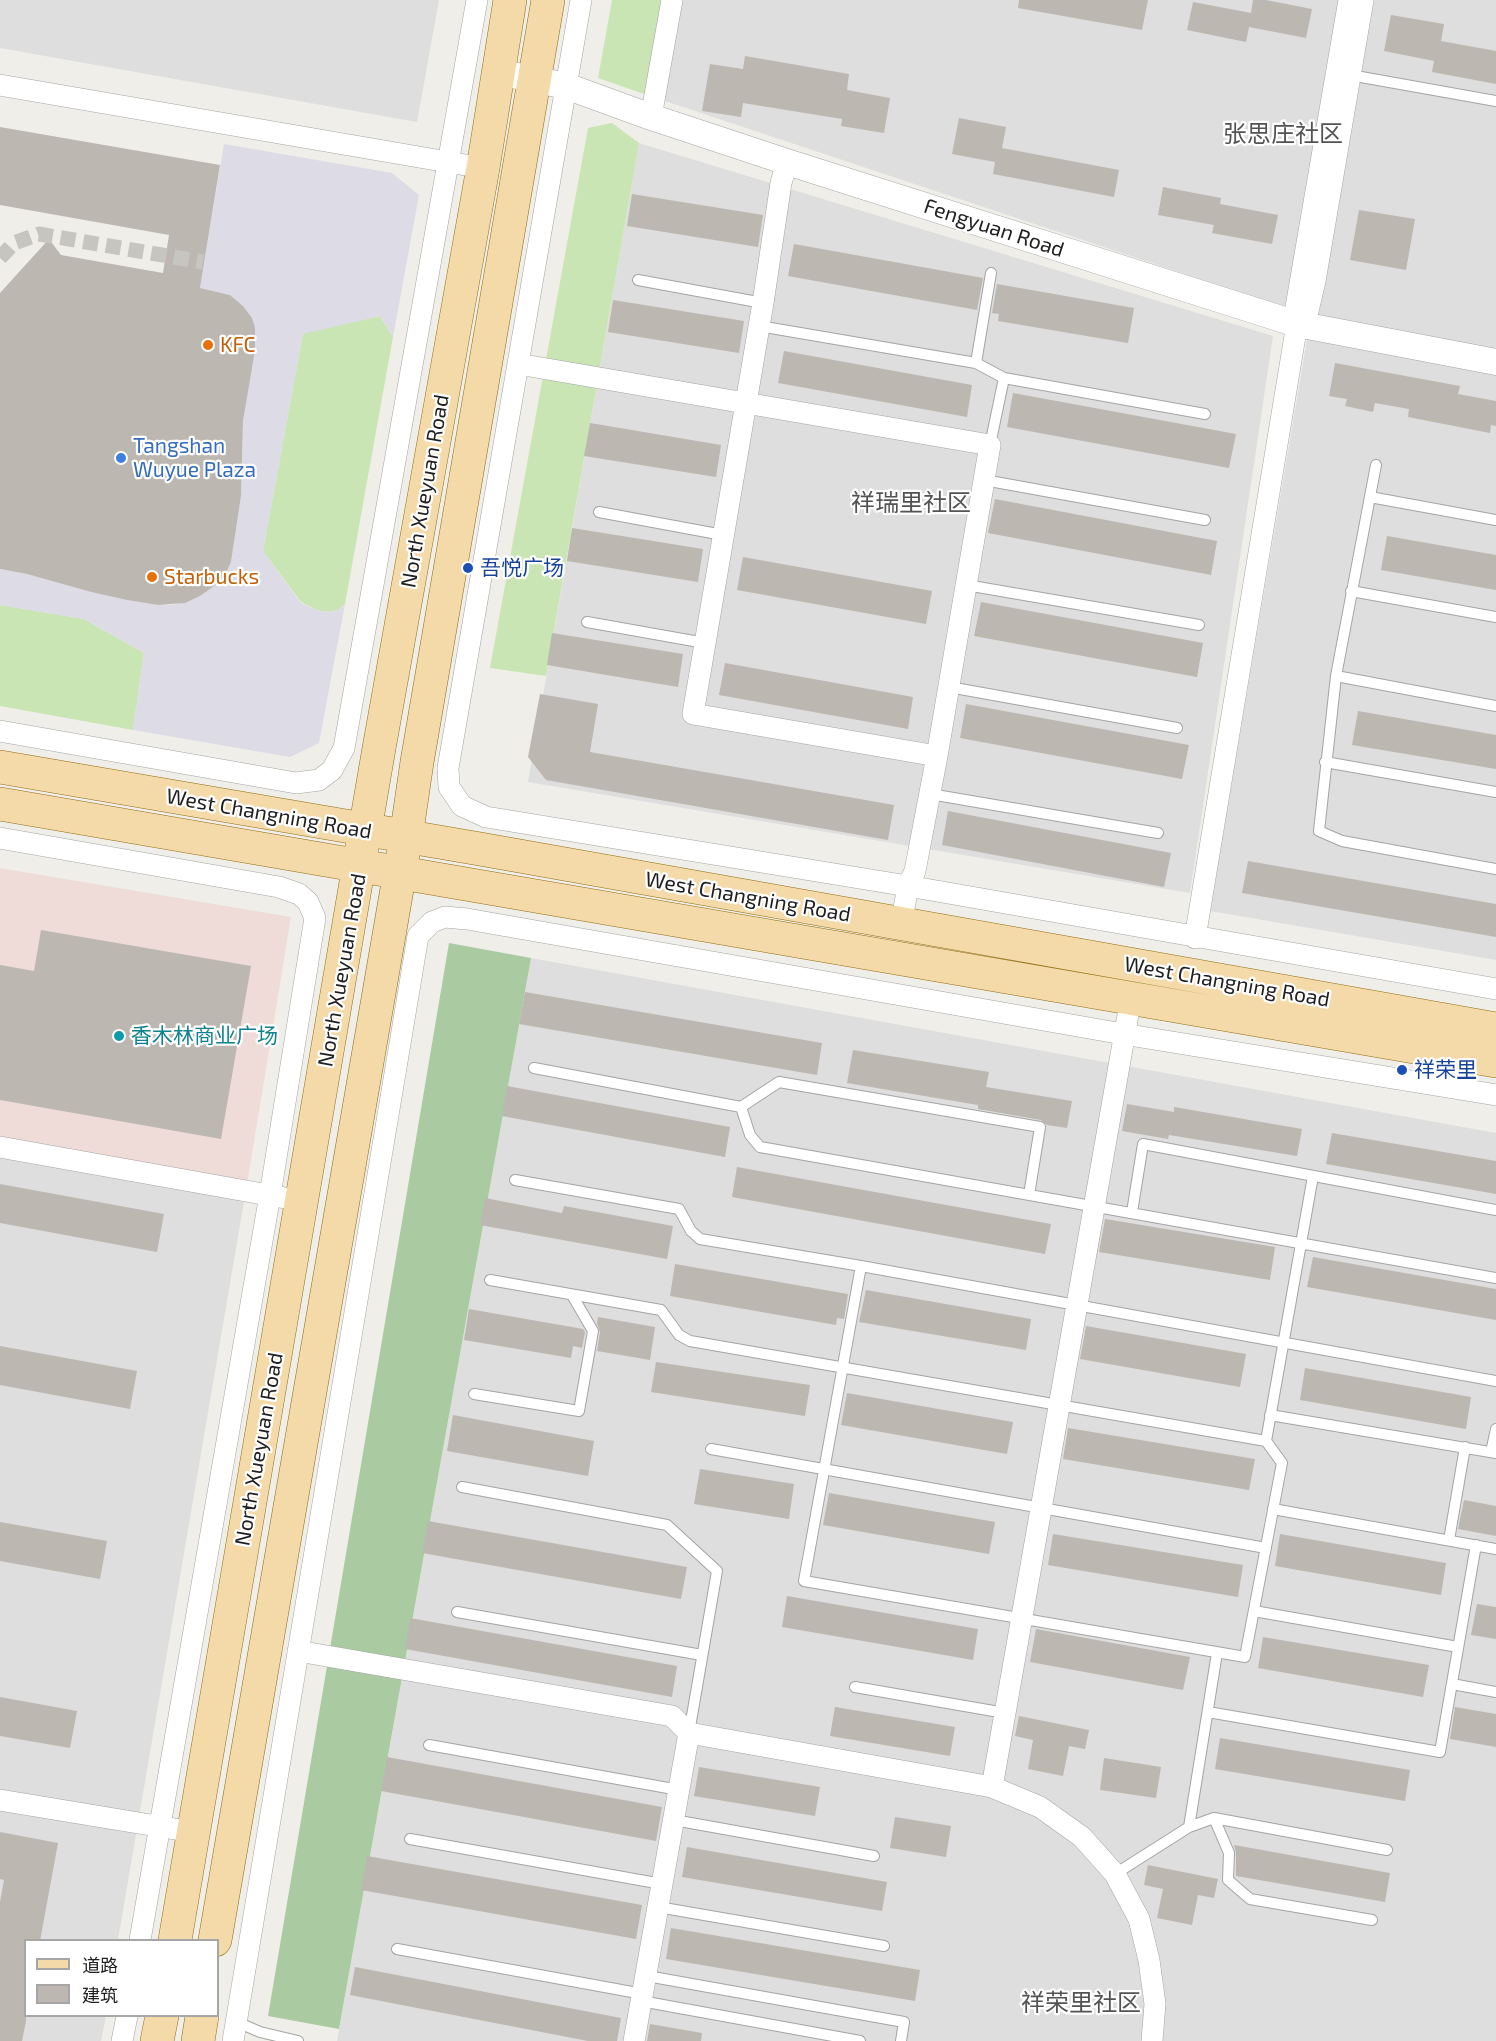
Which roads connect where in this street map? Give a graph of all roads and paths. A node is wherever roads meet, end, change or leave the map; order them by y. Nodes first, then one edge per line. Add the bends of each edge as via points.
1 (477, 0) edge
2 (510, 0) edge
3 (548, 0) edge
4 (581, 0) edge
5 (672, 0) edge
6 (1349, 0) edge
7 (1363, 0) edge
8 (498, 72) junction
9 (1350, 75) junction
10 (534, 78) junction
11 (0, 85) edge
12 (566, 86) junction
13 (1496, 101) edge
14 (651, 117) junction
15 (449, 162) junction
16 (787, 162) junction
17 (483, 168) junction
18 (990, 273) dead end
19 (638, 280) dead end
20 (763, 303) junction
21 (1297, 324) junction
22 (759, 326) junction
23 (1496, 362) edge
24 (976, 363) junction
25 (518, 364) junction
26 (1004, 378) junction
27 (746, 403) junction
28 (1205, 414) dead end
29 (990, 446) junction
30 (1376, 465) dead end
31 (984, 480) junction
32 (1370, 497) junction
33 (599, 512) dead end
34 (1205, 520) dead end
35 (1496, 520) edge
36 (723, 535) junction
37 (966, 585) junction
38 (1351, 591) junction
39 (1496, 617) edge
40 (587, 622) dead end
41 (1199, 625) dead end
42 (705, 643) junction
43 (1336, 676) junction
44 (949, 687) junction
45 (1496, 706) edge
46 (1177, 728) dead end
47 (0, 731) edge
48 (937, 756) junction
49 (1325, 762) junction
50 (0, 767) edge
51 (1496, 792) edge
52 (930, 794) junction
53 (0, 804) edge
54 (366, 830) junction
55 (1158, 833) dead end
56 (406, 837) junction
57 (0, 838) edge
58 (360, 865) junction
59 (1496, 869) edge
60 (400, 872) junction
61 (908, 886) junction
62 (901, 925) junction
63 (1195, 938) junction
64 (1496, 989) edge
65 (1131, 998) junction
66 (1496, 1029) edge
67 (1123, 1034) junction
68 (1496, 1061) edge
69 (534, 1068) dead end
70 (1496, 1095) edge
71 (741, 1107) junction
72 (0, 1147) edge
73 (1313, 1176) junction
74 (515, 1180) dead end
75 (270, 1195) junction
76 (1029, 1195) junction
77 (302, 1201) junction
78 (1093, 1206) junction
79 (1496, 1210) edge
80 (1132, 1212) junction
81 (1301, 1243) junction
82 (861, 1266) junction
83 (1496, 1278) edge
84 (490, 1280) dead end
85 (572, 1295) junction
86 (1076, 1305) junction
87 (1283, 1343) junction
88 (842, 1366) junction
89 (1496, 1381) edge
90 (474, 1394) dead end
91 (1059, 1405) junction
92 (1270, 1415) junction
93 (1496, 1429) edge
94 (1266, 1441) junction
95 (1465, 1448) junction
96 (711, 1449) dead end
97 (1494, 1452) edge
98 (824, 1469) junction
99 (462, 1487) dead end
100 (1041, 1508) junction
101 (1273, 1509) junction
102 (1449, 1540) junction
103 (1476, 1545) junction
104 (1266, 1548) junction
105 (1496, 1549) edge
106 (1254, 1611) junction
107 (457, 1612) dead end
108 (1022, 1619) junction
109 (1458, 1647) junction
110 (298, 1652) junction
111 (1217, 1653) junction
112 (702, 1654) junction
113 (1452, 1684) junction
114 (855, 1688) dead end
115 (1496, 1692) edge
116 (1208, 1712) junction
117 (1005, 1713) junction
118 (689, 1733) junction
119 (429, 1745) dead end
120 (992, 1787) junction
121 (679, 1790) junction
122 (0, 1800) edge
123 (1214, 1818) junction
124 (674, 1820) junction
125 (160, 1827) junction
126 (1189, 1827) junction
127 (193, 1832) junction
128 (233, 1839) junction
129 (410, 1839) dead end
130 (266, 1845) junction
131 (1387, 1850) dead end
132 (874, 1856) dead end
133 (1115, 1874) junction
134 (662, 1884) junction
135 (658, 1907) junction
136 (1372, 1920) dead end
137 (140, 1939) edge
138 (175, 1939) edge
139 (215, 1939) edge
140 (884, 1946) dead end
141 (397, 1949) dead end
142 (644, 1990) junction
143 (127, 2017) edge
144 (162, 2017) edge
145 (202, 2017) edge
146 (235, 2031) edge
147 (122, 2041) edge
148 (157, 2041) edge
149 (198, 2041) edge
150 (298, 2041) edge
151 (634, 2041) edge
152 (860, 2041) edge
153 (901, 2041) edge
154 (1152, 2041) edge

1 - 15 street
2 - 8 main road, North Xueyuan Road
3 - 10 main road, North Xueyuan Road
4 - 12 street
5 - 14 street
6 - 21 street via 1296,307
7 - 9 street
8 - 10 street, Fengyuan Road
8 - 17 main road, North Xueyuan Road
9 - 13 lane
9 - 21 street via 1315,280 1308,311
10 - 12 street, Fengyuan Road
10 - 56 main road, North Xueyuan Road
11 - 15 street
12 - 14 street, Fengyuan Road
12 - 25 street
14 - 16 street, Fengyuan Road
15 - 17 street
15 - 47 street, West Changning Road via 344,748 332,770 319,780 296,783
16 - 20 street
16 - 21 street, Fengyuan Road
17 - 54 main road, North Xueyuan Road
18 - 24 lane
19 - 20 lane
20 - 22 street
21 - 23 street, Fengyuan Road
21 - 63 street
22 - 24 lane
22 - 27 street
24 - 26 lane
25 - 27 street
25 - 61 street, West Changning Road via 448,768 449,787 462,806 486,816
26 - 28 lane
26 - 29 lane
27 - 29 street
27 - 36 street
29 - 31 street
30 - 32 lane
31 - 34 lane
31 - 37 street
32 - 35 lane
32 - 38 lane
33 - 36 lane
36 - 42 street
37 - 41 lane
37 - 44 street
38 - 39 lane
38 - 43 lane
40 - 42 lane
42 - 48 street via 693,714
43 - 45 lane
43 - 49 lane
44 - 46 lane
44 - 48 street
48 - 52 street
49 - 51 lane
49 - 59 lane via 1319,831 1342,841
50 - 54 main road, West Changning Road
52 - 55 lane
52 - 61 street via 915,871
53 - 58 main road, West Changning Road
54 - 56 main road, West Changning Road
54 - 58 main road, North Xueyuan Road
56 - 60 main road, North Xueyuan Road
56 - 62 main road, West Changning Road
57 - 75 street via 279,887 308,902 315,918
58 - 60 main road, West Changning Road
58 - 77 main road, North Xueyuan Road
60 - 65 main road, West Changning Road
60 - 128 main road, North Xueyuan Road
61 - 62 street
61 - 63 street, West Changning Road
62 - 66 main road, West Changning Road
63 - 64 street, West Changning Road
65 - 67 street
65 - 68 main road, West Changning Road
67 - 70 street
67 - 78 street
67 - 110 street via 466,919 445,917 432,922 418,936
69 - 71 lane
71 - 76 lane via 750,1135 760,1147
71 - 76 lane via 779,1082 1040,1127
72 - 75 street
73 - 79 lane
73 - 80 lane via 1143,1144
73 - 81 lane
74 - 82 lane via 679,1209 700,1239
75 - 77 street
75 - 125 street
76 - 78 lane
77 - 127 main road, North Xueyuan Road
78 - 80 lane
78 - 86 street
80 - 81 lane
81 - 83 lane
81 - 87 lane
82 - 86 lane
82 - 88 lane
84 - 85 lane
85 - 88 lane via 661,1310 678,1335 690,1341
85 - 90 lane via 593,1331 579,1411
86 - 87 lane
86 - 91 street
87 - 89 lane
87 - 92 lane
88 - 91 lane
88 - 98 lane
91 - 94 lane
91 - 100 street
92 - 94 lane
92 - 95 lane
93 - 97 lane
94 - 101 lane via 1282,1463
95 - 97 lane
95 - 102 lane
96 - 98 lane
98 - 100 lane
98 - 108 lane via 804,1581
99 - 112 lane via 667,1525 717,1570
100 - 104 lane
100 - 108 street
101 - 102 lane
101 - 104 lane
102 - 103 lane
103 - 105 lane
103 - 109 lane
104 - 106 lane
106 - 109 lane
106 - 111 lane via 1245,1657
107 - 112 lane
108 - 111 lane
108 - 117 street
109 - 113 lane
110 - 118 street via 672,1716
110 - 130 street
111 - 116 lane
112 - 118 lane
113 - 115 lane
113 - 116 lane via 1440,1752
114 - 117 lane
116 - 126 lane
117 - 120 street
118 - 120 street
118 - 121 street
119 - 121 lane
120 - 133 street via 1040,1807 1082,1837
121 - 124 street
122 - 125 street
123 - 126 lane
123 - 131 lane
123 - 136 lane via 1229,1853 1228,1880 1250,1899
124 - 132 lane
124 - 134 street
125 - 127 street
125 - 137 street
126 - 133 lane
127 - 128 main road
127 - 138 main road, North Xueyuan Road
128 - 130 street
128 - 139 main road, North Xueyuan Road
129 - 134 lane
130 - 146 street
133 - 154 street via 1139,1919 1149,1960 1155,2004
134 - 135 street
135 - 140 lane
135 - 142 street
141 - 142 lane
142 - 151 street
142 - 152 lane
142 - 153 lane via 904,2022
143 - 147 street
144 - 148 main road
145 - 149 main road
146 - 150 lane

